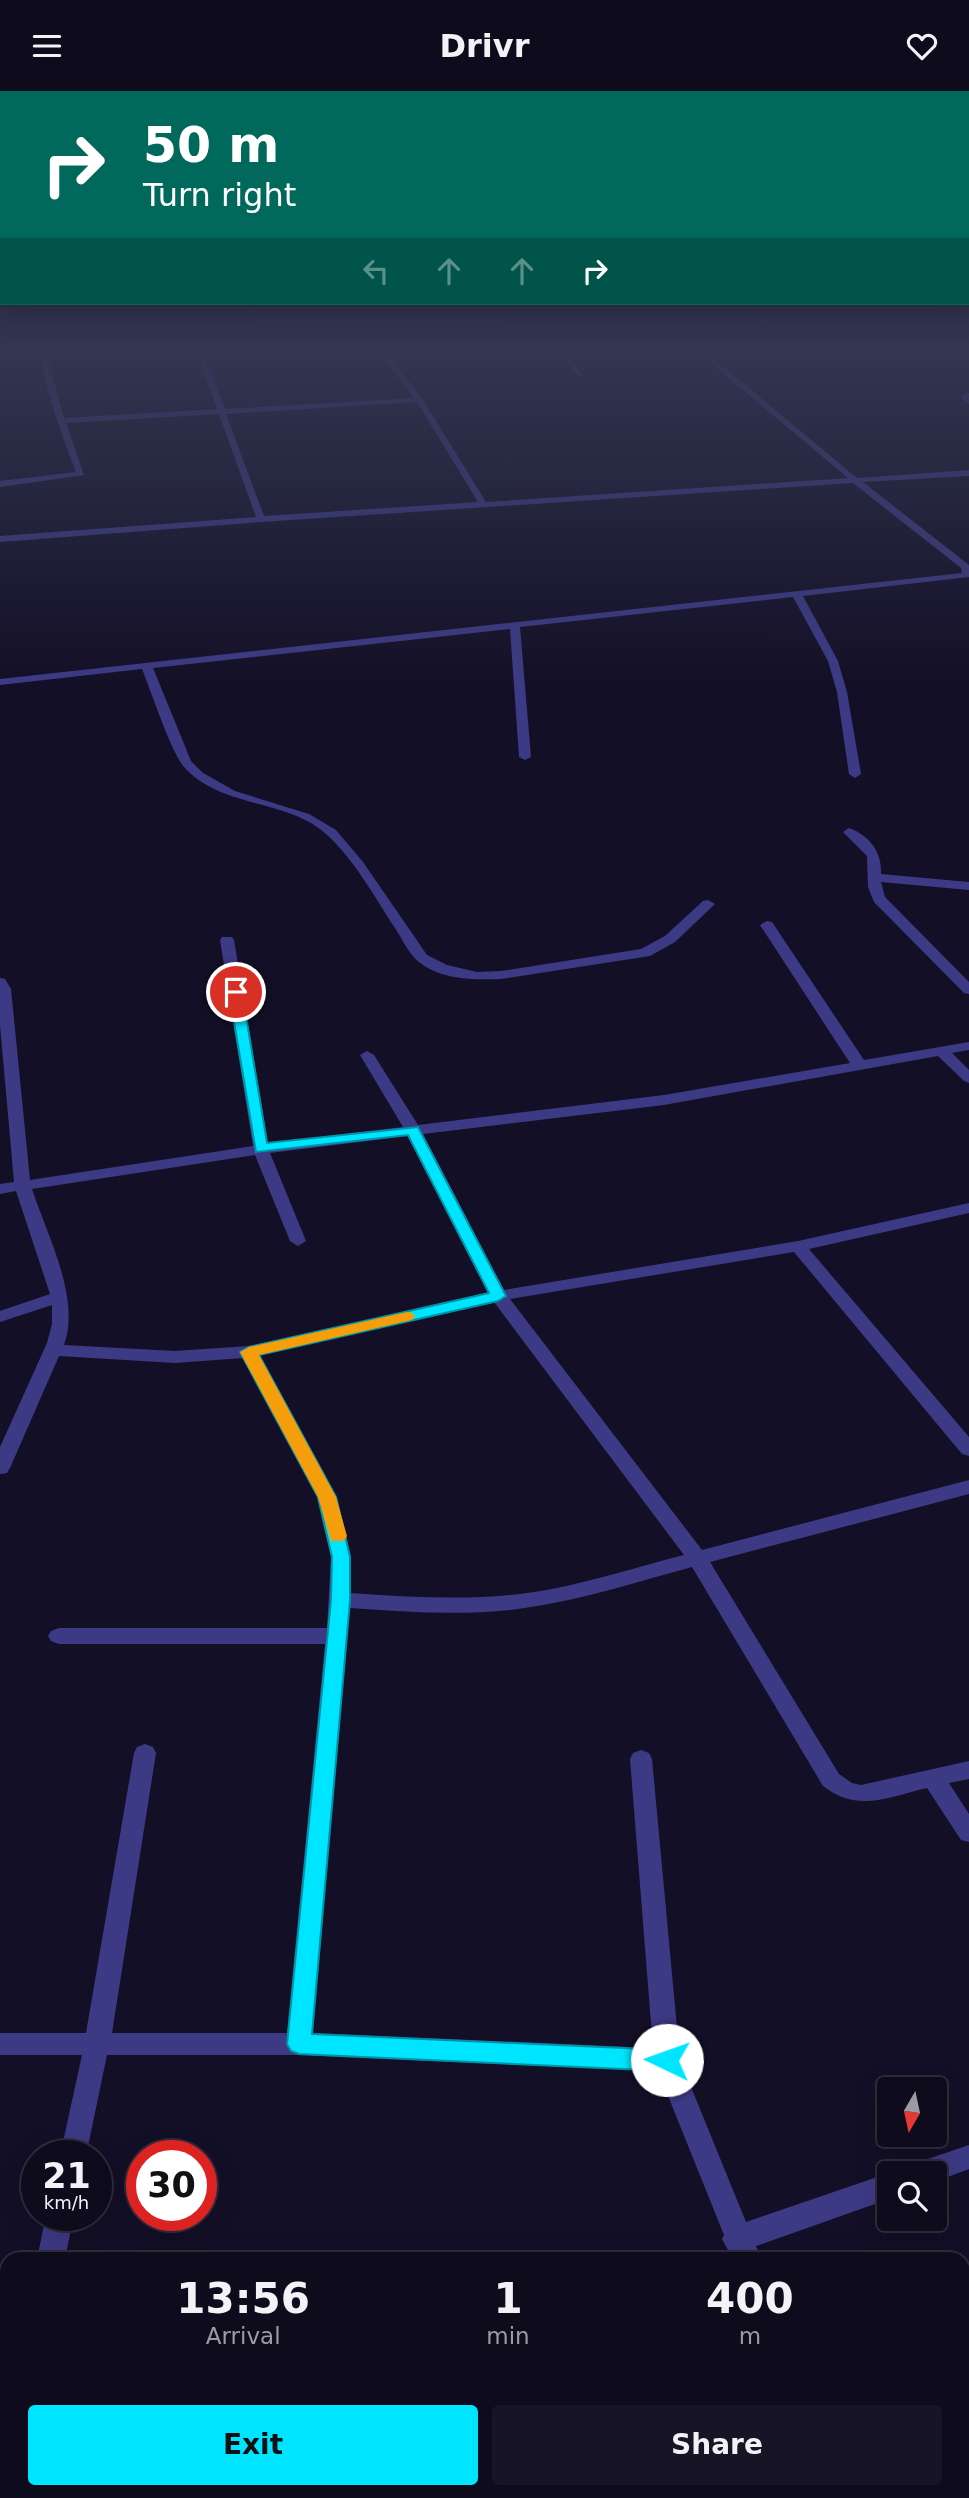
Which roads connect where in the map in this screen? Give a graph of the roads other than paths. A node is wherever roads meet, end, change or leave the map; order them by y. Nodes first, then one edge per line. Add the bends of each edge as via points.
1 (77, 461) edge
2 (240, 461) edge
3 (456, 461) edge
4 (832, 461) edge
5 (969, 473) edge
6 (856, 481) junction
7 (0, 484) edge
8 (482, 504) junction
9 (261, 519) junction
10 (0, 539) edge
11 (797, 595) junction
12 (515, 625) junction
13 (146, 665) junction
14 (0, 682) edge
15 (525, 757) dead end
16 (855, 775) dead end
17 (849, 832) dead end
18 (874, 877) junction
19 (969, 886) edge
20 (708, 904) dead end
21 (767, 925) dead end
22 (227, 940) dead end
23 (0, 982) edge
24 (969, 990) edge
25 (969, 1046) edge
26 (940, 1050) junction
27 (367, 1055) dead end
28 (860, 1066) junction
29 (969, 1078) edge
30 (413, 1130) junction
31 (261, 1149) junction
32 (22, 1185) junction
33 (0, 1189) edge
34 (969, 1208) edge
35 (298, 1241) dead end
36 (798, 1246) junction
37 (498, 1296) junction
38 (60, 1297) junction
39 (0, 1317) edge
40 (53, 1350) junction
41 (249, 1352) junction
42 (969, 1450) edge
43 (0, 1468) edge
44 (969, 1487) edge
45 (697, 1558) junction
46 (340, 1600) junction
47 (59, 1636) dead end
48 (337, 1636) junction
49 (145, 1753) dead end
50 (641, 1759) dead end
51 (969, 1770) edge
52 (933, 1778) junction
53 (969, 1833) edge
54 (0, 2044) edge
55 (97, 2044) junction
56 (299, 2044) junction
57 (667, 2060) junction
58 (76, 2140) edge
59 (969, 2157) edge
60 (947, 2165) edge
61 (877, 2191) edge
62 (57, 2231) edge
63 (742, 2249) edge
64 (52, 2252) edge

1 - 7 street via 81,473 65,478
2 - 9 street
3 - 8 street
4 - 6 street
5 - 6 street
6 - 8 street
6 - 11 street via 966,566 967,575
8 - 9 street
9 - 10 street
11 - 12 street
11 - 16 street via 833,661
12 - 13 street
12 - 15 street
13 - 14 street
13 - 20 street via 195,775 299,814 331,831 422,958 433,966 477,976 626,958 659,947
17 - 18 street via 871,850
18 - 19 street
18 - 24 street via 879,899
21 - 28 street
22 - 31 street
23 - 32 street
25 - 26 street
26 - 28 street
26 - 29 street
27 - 30 street
28 - 30 street via 664,1100
30 - 31 street
30 - 37 street
31 - 32 street
31 - 35 street
32 - 33 street
32 - 38 street
34 - 36 street
36 - 37 street
36 - 42 street
37 - 41 street
37 - 45 street
38 - 39 street
38 - 40 street via 64,1314
40 - 41 street via 167,1358
40 - 43 street
41 - 46 street via 327,1497 341,1557
44 - 45 street
45 - 46 street via 517,1603 446,1607
45 - 52 street via 831,1780 846,1791 861,1794
46 - 48 street
47 - 48 street
48 - 56 street
49 - 55 street
50 - 57 street
51 - 52 street
52 - 53 street
54 - 55 street
55 - 56 street
55 - 58 street
56 - 57 street
57 - 63 street
59 - 60 street
61 - 63 street
62 - 64 street

